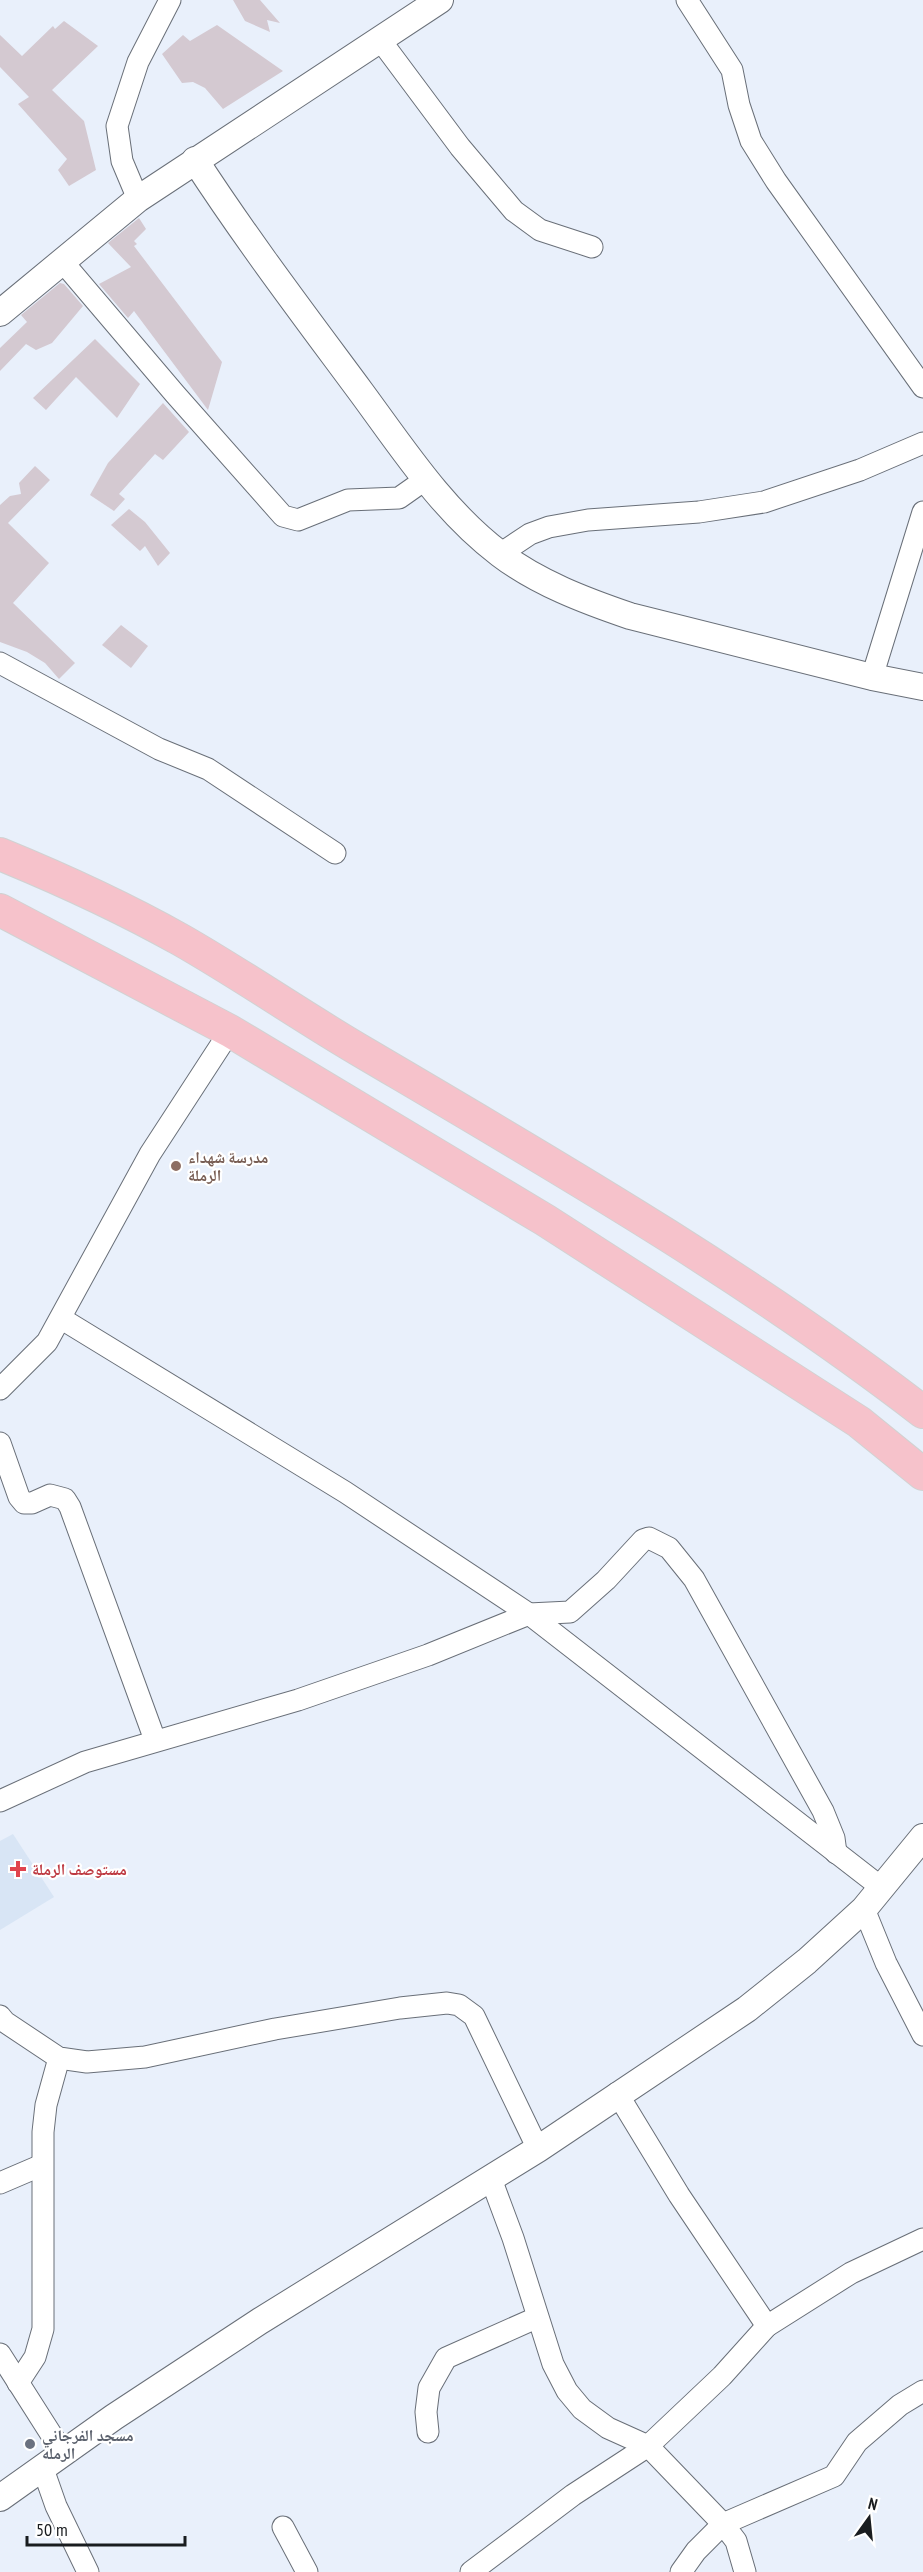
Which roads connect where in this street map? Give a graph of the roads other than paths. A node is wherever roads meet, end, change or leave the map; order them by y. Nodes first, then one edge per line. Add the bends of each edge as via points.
1 (170, 0) edge
2 (440, 0) edge
3 (687, 0) edge
4 (381, 41) junction
5 (195, 160) junction
6 (138, 199) junction
7 (592, 247) dead end
8 (62, 261) junction
9 (0, 313) edge
10 (923, 387) edge
11 (923, 443) edge
12 (426, 479) junction
13 (923, 512) edge
14 (500, 554) junction
15 (0, 663) edge
16 (872, 677) junction
17 (923, 687) edge
18 (335, 853) dead end
19 (0, 854) edge
20 (4, 916) edge
21 (230, 1031) junction
22 (62, 1319) junction
23 (0, 1389) edge
24 (923, 1412) edge
25 (0, 1443) edge
26 (923, 1474) edge
27 (529, 1614) junction
28 (155, 1740) junction
29 (0, 1801) edge
30 (923, 1837) edge
31 (836, 1853) junction
32 (882, 1888) junction
33 (864, 1909) junction
34 (2, 2021) edge
35 (923, 2035) edge
36 (58, 2058) junction
37 (617, 2093) junction
38 (538, 2149) junction
39 (42, 2165) junction
40 (491, 2179) junction
41 (0, 2183) edge
42 (923, 2239) edge
43 (536, 2318) junction
44 (767, 2326) junction
45 (0, 2354) edge
46 (18, 2383) junction
47 (923, 2391) edge
48 (428, 2432) dead end
49 (648, 2446) junction
50 (63, 2453) junction
51 (43, 2469) junction
52 (0, 2498) edge
53 (723, 2524) junction
54 (283, 2527) dead end
55 (88, 2572) edge
56 (307, 2572) edge
57 (471, 2572) edge
58 (681, 2572) edge
59 (745, 2572) edge

1 - 6 street via 138,62 117,126 122,161
2 - 4 street
3 - 10 street via 732,70 752,141 776,181
4 - 5 street
4 - 7 street via 460,147 514,211 540,230
5 - 6 street
5 - 12 street via 290,300
6 - 8 street
8 - 9 street
8 - 12 street via 283,516 298,520 348,500 399,498
11 - 14 street via 860,470 764,502 549,526
12 - 14 street via 452,510
13 - 16 street
14 - 16 street via 529,573 630,616
15 - 18 street via 159,749 208,769
16 - 17 street
19 - 24 main road via 43,871 180,940 542,1158 746,1284
20 - 21 main road
21 - 22 street via 150,1154
21 - 26 main road via 545,1220 859,1422
22 - 23 street via 47,1342
22 - 27 street via 345,1492
25 - 28 street via 24,1503 50,1495 65,1499 70,1507
27 - 28 street via 428,1655 298,1700
27 - 31 street
27 - 31 street via 564,1614 574,1610 644,1539 656,1539 669,1548 694,1579 730,1641 823,1811
28 - 29 street via 86,1762
30 - 32 street
31 - 32 street
32 - 33 street
33 - 35 street via 885,1962
33 - 37 street via 747,2009
34 - 36 street
36 - 38 street via 87,2062 145,2057 389,2009 459,2005 474,2016
36 - 39 street via 46,2105
37 - 38 street
37 - 44 street via 679,2195
38 - 40 street
39 - 41 street
39 - 46 street via 43,2329 35,2357
40 - 43 street
40 - 50 street via 260,2321
42 - 44 street via 851,2273
43 - 48 street via 446,2358 429,2388
43 - 49 street via 553,2364 582,2409 608,2428
44 - 49 street via 722,2376
45 - 46 street
46 - 50 street
47 - 53 street via 857,2442 834,2476
49 - 53 street
49 - 57 street via 573,2495
50 - 51 street
51 - 52 street
51 - 55 street
53 - 58 street
53 - 59 street via 736,2541
54 - 56 street

